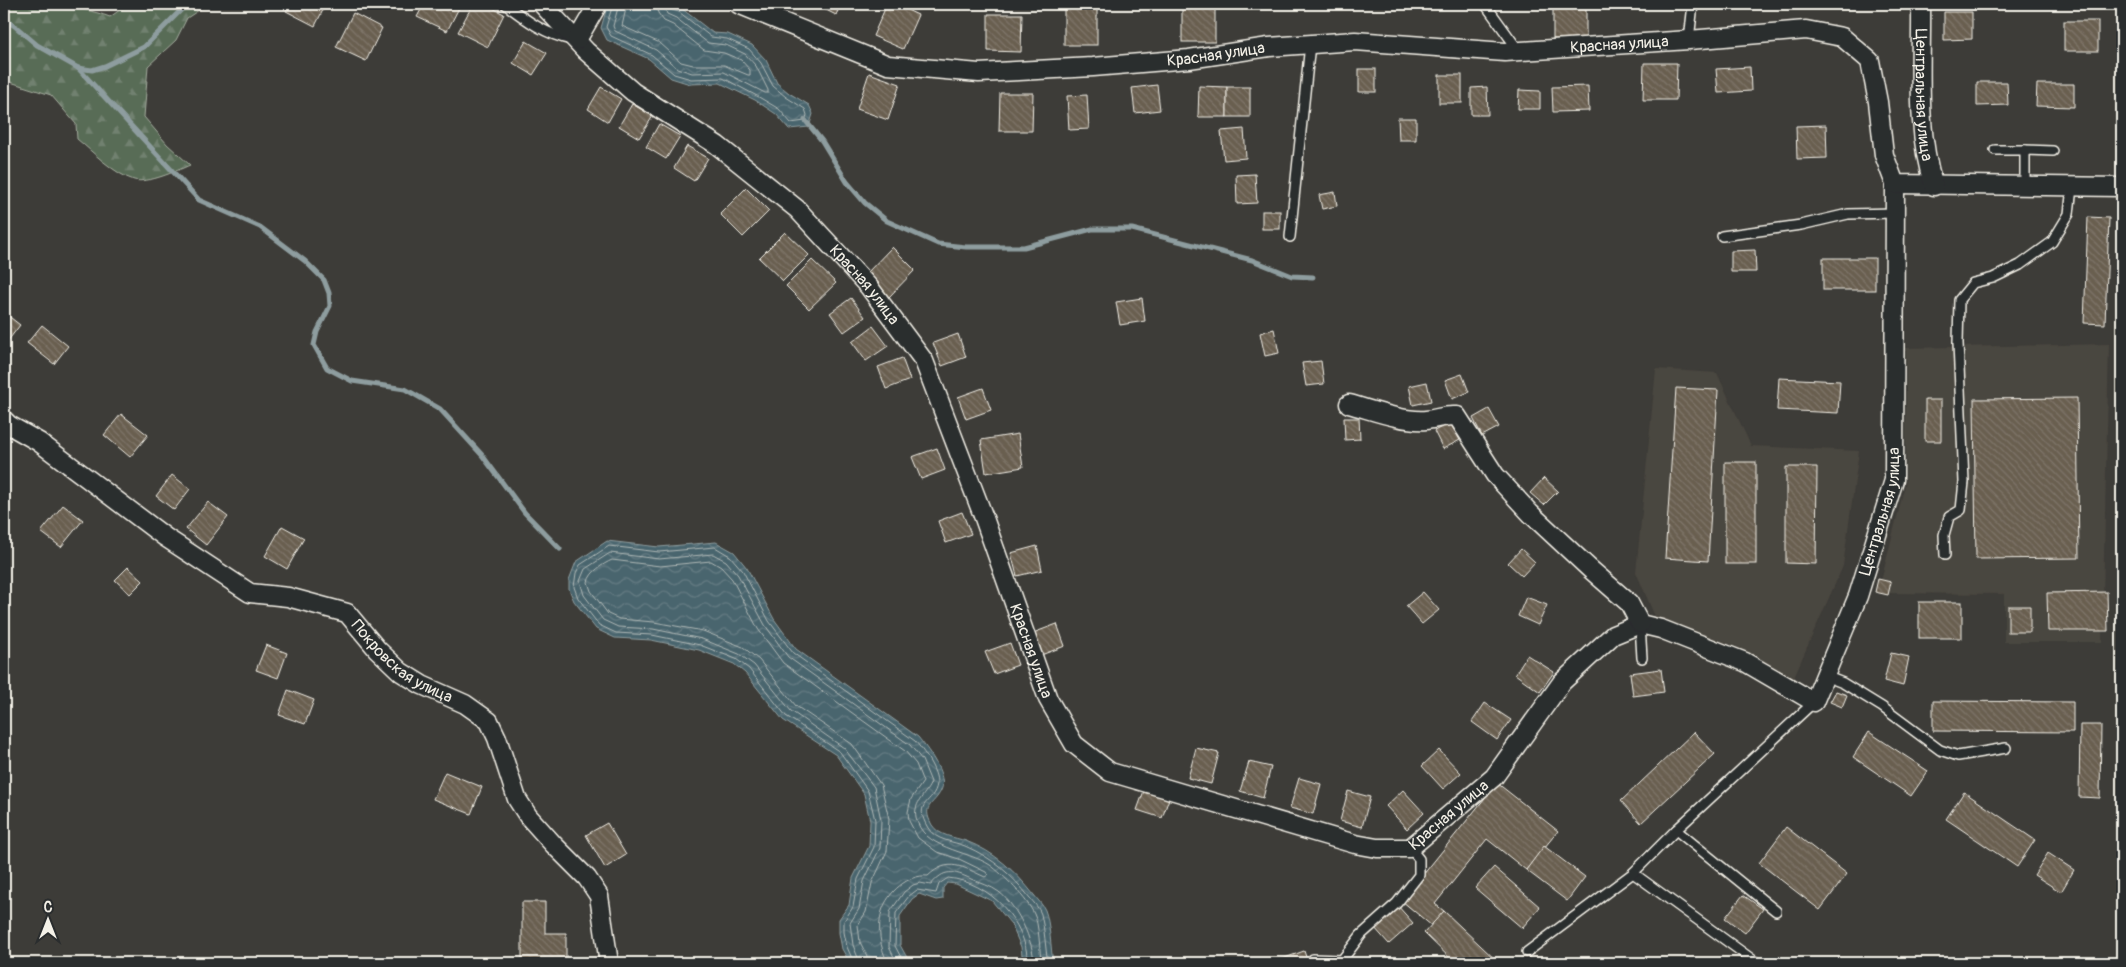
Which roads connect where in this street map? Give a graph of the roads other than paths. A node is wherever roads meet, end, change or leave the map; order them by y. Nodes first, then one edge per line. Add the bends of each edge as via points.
1 (505, 4) edge
2 (542, 4) edge
3 (598, 4) edge
4 (738, 4) edge
5 (1485, 4) edge
6 (1693, 4) edge
7 (1921, 4) edge
8 (1698, 39) junction
9 (578, 40) junction
10 (1310, 44) junction
11 (1519, 51) junction
12 (1995, 150) dead end
13 (2025, 150) junction
14 (2053, 150) dead end
15 (1895, 184) junction
16 (1934, 186) junction
17 (2025, 187) junction
18 (2072, 187) junction
19 (2122, 187) edge
20 (1895, 213) junction
21 (1722, 236) dead end
22 (1290, 237) dead end
23 (1350, 404) dead end
24 (4, 420) edge
25 (1945, 555) dead end
26 (1640, 624) junction
27 (1642, 658) dead end
28 (1825, 676) junction
29 (1814, 702) junction
30 (2006, 748) dead end
31 (1676, 830) junction
32 (1410, 848) junction
33 (1633, 873) junction
34 (1776, 911) dead end
35 (1527, 952) dead end
36 (1313, 959) dead end
37 (1342, 962) edge
38 (609, 963) edge
39 (1757, 963) edge

1 - 9 lane via 532,24 558,37
2 - 9 street, Красная улица
3 - 9 street
4 - 10 street, Красная улица via 888,65 979,73 1179,60
5 - 11 lane
6 - 8 lane
7 - 16 street, Центральная улица via 1922,108 1927,164
8 - 11 street, Красная улица
8 - 15 street, Центральная улица via 1806,30 1842,37 1870,61 1884,155
9 - 32 street, Красная улица via 633,92 717,145 797,209 869,287 924,361 1048,699 1074,744 1110,772 1355,844
10 - 11 street, Красная улица via 1355,41
10 - 22 lane
12 - 13 lane
13 - 14 lane
13 - 17 lane
15 - 16 street, Центральная улица
15 - 20 street, Центральная улица
16 - 17 street, Центральная улица
17 - 18 street, Центральная улица
18 - 19 street, Центральная улица
18 - 25 lane via 2069,214 2052,242 2020,266 1973,284 1959,300 1964,482 1962,510 1949,517 1944,535
20 - 21 lane via 1848,214 1801,225
20 - 28 street, Центральная улица via 1894,480 1858,596
23 - 26 street via 1395,417 1426,420 1443,415 1457,416 1495,475 1538,520 1629,604
24 - 38 street, Покровская улица via 39,442 165,537 250,593 288,597 347,612 401,672 465,704 489,721 517,799 528,816 587,878 599,896
26 - 27 lane
26 - 29 street via 1745,662
26 - 32 street, Красная улица via 1613,635 1562,682 1494,777
28 - 29 street, Центральная улица
28 - 30 lane via 1843,682 1906,723 1940,750 1958,756
29 - 31 lane
31 - 33 lane
31 - 34 lane
32 - 37 lane via 1419,859 1419,875 1397,903 1361,935
33 - 35 lane
33 - 39 lane
36 - 37 lane

